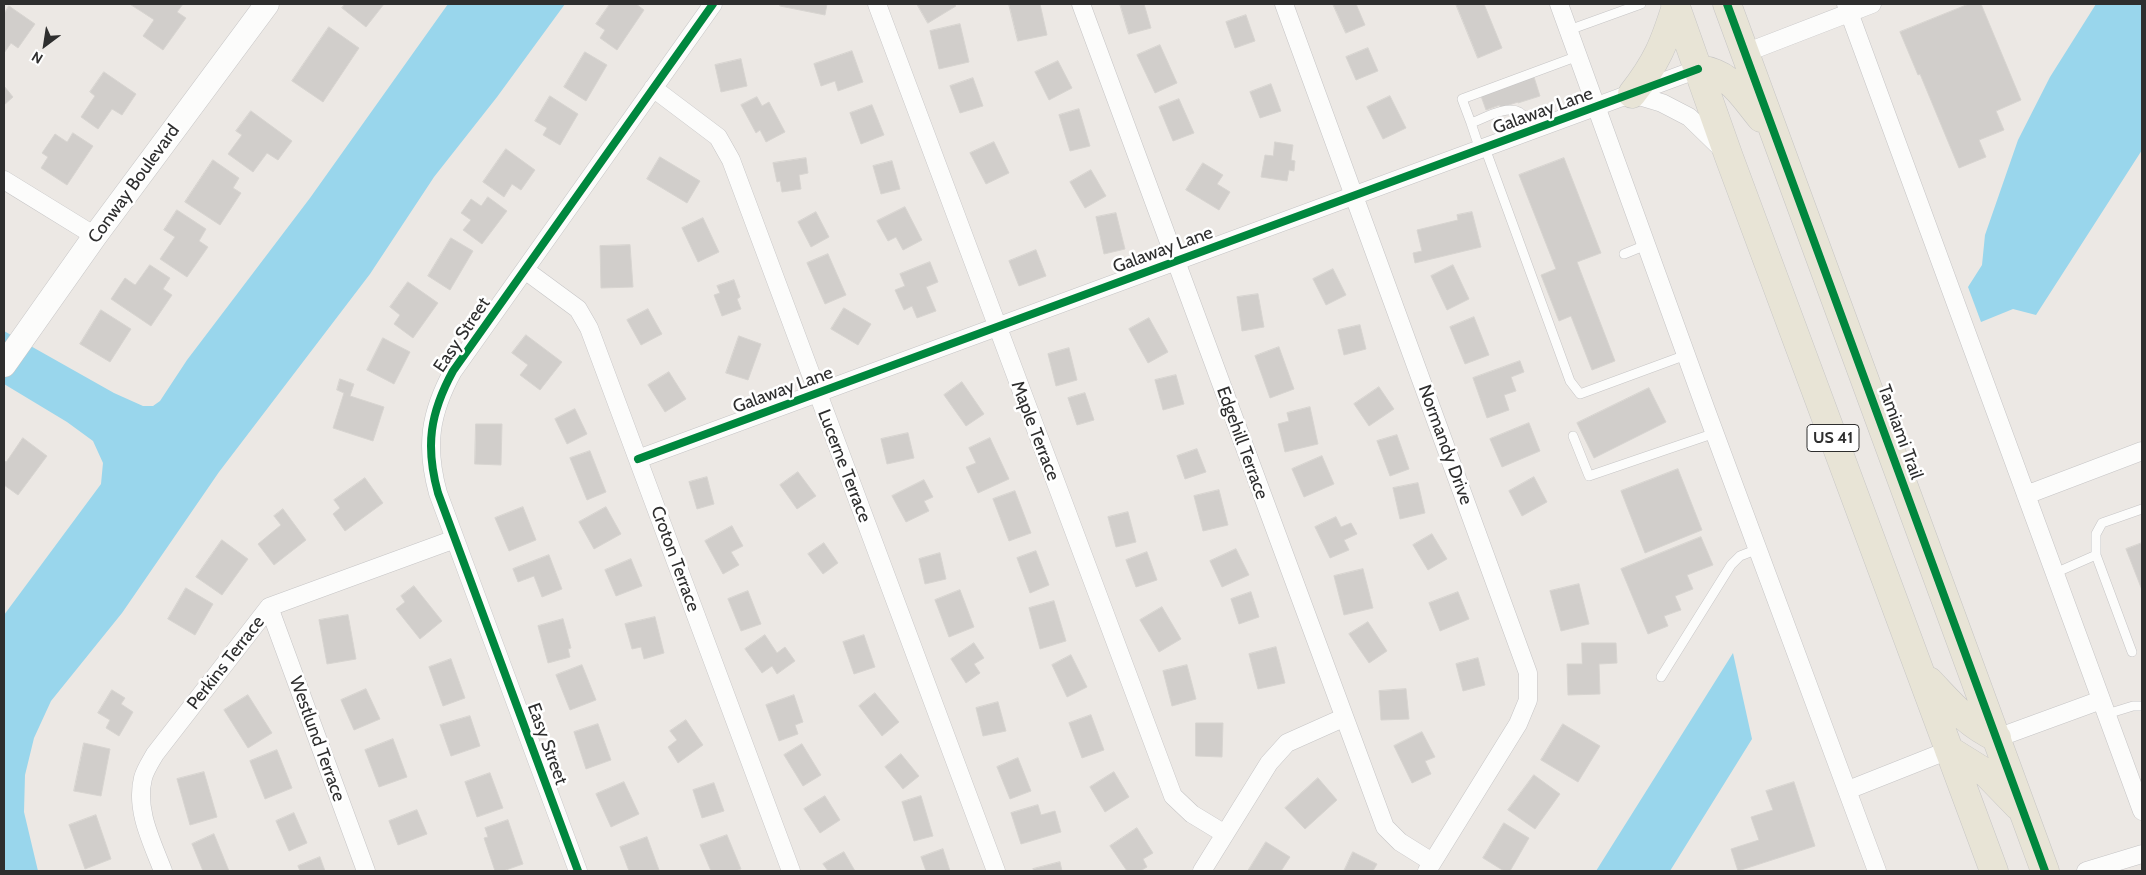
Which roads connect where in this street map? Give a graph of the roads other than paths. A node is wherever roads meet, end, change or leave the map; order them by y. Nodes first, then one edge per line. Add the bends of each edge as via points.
1 (267, 4) edge
2 (713, 4) edge
3 (877, 4) edge
4 (1080, 4) edge
5 (1284, 4) edge
6 (1559, 4) edge
7 (1641, 4) edge
8 (1727, 4) edge
9 (1872, 4) edge
10 (1675, 5) edge
11 (1847, 8) edge
12 (1569, 30) junction
13 (1745, 52) junction
14 (1578, 56) junction
15 (1698, 69) junction
16 (653, 88) junction
17 (1632, 94) junction
18 (1596, 107) junction
19 (1471, 123) junction
20 (1535, 129) junction
21 (1775, 134) junction
22 (1483, 149) junction
23 (1729, 156) junction
24 (4, 180) edge
25 (1354, 196) junction
26 (95, 236) junction
27 (1646, 245) junction
28 (1624, 254) dead end
29 (1175, 262) junction
30 (525, 270) junction
31 (996, 328) junction
32 (1686, 355) junction
33 (4, 365) edge
34 (817, 394) junction
35 (1715, 433) junction
36 (1573, 436) dead end
37 (2142, 451) edge
38 (638, 459) junction
39 (2026, 494) junction
40 (2142, 509) edge
41 (455, 539) junction
42 (1758, 549) junction
43 (2096, 556) junction
44 (2055, 574) junction
45 (269, 607) junction
46 (2132, 652) dead end
47 (1921, 673) junction
48 (1661, 677) dead end
49 (2142, 706) edge
50 (2104, 707) junction
51 (1343, 718) junction
52 (1997, 738) junction
53 (1949, 750) junction
54 (1848, 790) junction
55 (2142, 811) edge
56 (2024, 812) junction
57 (1225, 834) junction
58 (2142, 854) edge
59 (1430, 866) edge
60 (163, 871) edge
61 (366, 871) edge
62 (578, 871) edge
63 (791, 871) edge
64 (996, 871) edge
65 (1202, 871) edge
66 (1877, 871) edge
67 (1994, 871) edge
68 (2045, 871) edge
69 (2086, 871) edge

1 - 26 street, Conway Boulevard
2 - 16 street, Easy Street
3 - 31 street, Maple Terrace
4 - 29 street, Edgehill Terrace
5 - 25 street, Normandy Drive
6 - 12 street
7 - 12 lane
8 - 13 main road, Tamiami Trail / US 41
9 - 11 street
10 - 15 main road, US 41
10 - 17 main road via 1662,48 1649,73
11 - 13 street
11 - 39 street
12 - 14 street
13 - 21 main road, Tamiami Trail / US 41
14 - 18 street
14 - 19 lane via 1462,99
15 - 17 street, Galaway Lane
15 - 21 main road via 1713,70 1731,82
15 - 23 main road, US 41
16 - 30 street, Easy Street
16 - 34 street, Lucerne Terrace via 718,137 731,160
17 - 18 street, Galaway Lane
17 - 23 street via 1662,103 1689,117
18 - 20 street, Galaway Lane
18 - 27 street
19 - 20 lane via 1504,111 1517,110
19 - 22 lane
20 - 22 street, Galaway Lane
21 - 52 main road, Tamiami Trail / US 41
22 - 25 street, Galaway Lane
22 - 32 lane via 1570,381 1580,394
23 - 47 main road, US 41
24 - 26 street
25 - 29 street, Galaway Lane
25 - 59 street, Normandy Drive via 1528,673 1528,700 1518,724
26 - 33 street, Conway Boulevard
27 - 28 lane
27 - 32 street
29 - 31 street, Galaway Lane
29 - 51 street, Edgehill Terrace
30 - 38 street, Croton Terrace via 578,309 589,328
30 - 41 street, Easy Street via 453,371 436,409 431,430 432,471
31 - 34 street, Galaway Lane
31 - 57 street, Maple Terrace via 1173,796 1192,814
32 - 35 street
34 - 38 street, Galaway Lane
34 - 64 street, Lucerne Terrace
35 - 36 lane via 1589,476
35 - 42 street
37 - 39 street
38 - 63 street, Croton Terrace
39 - 44 street
40 - 43 lane via 2102,522 2096,534
41 - 45 street, Perkins Terrace
41 - 62 street, Easy Street
42 - 48 lane via 1740,556 1731,565
42 - 54 street
43 - 44 lane
43 - 46 lane
44 - 50 street
45 - 60 street, Perkins Terrace via 155,754 143,778 141,804 145,824
45 - 61 street, Westlund Terrace
47 - 52 main road via 1962,716
47 - 53 main road, US 41
49 - 50 lane
50 - 52 street
50 - 55 street
51 - 57 street via 1287,743 1269,763
51 - 59 street, Edgehill Terrace via 1385,828
52 - 56 main road, Tamiami Trail / US 41
53 - 54 street
53 - 56 main road via 1986,773
53 - 67 main road, US 41
54 - 66 street
56 - 68 main road, Tamiami Trail / US 41
57 - 65 street
58 - 69 street

